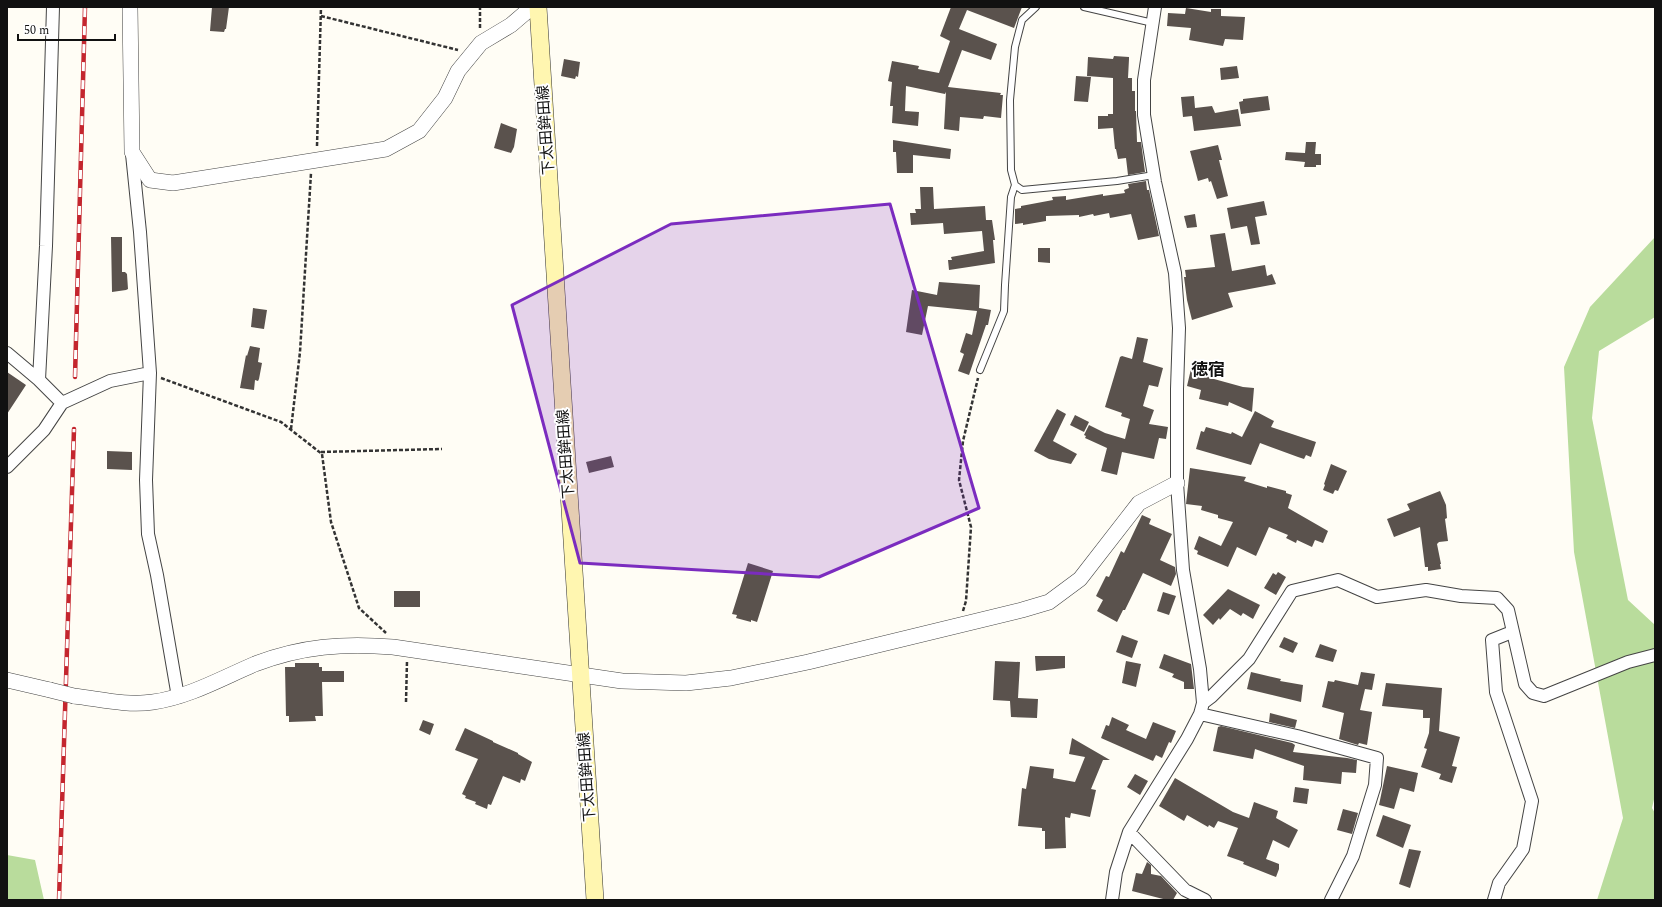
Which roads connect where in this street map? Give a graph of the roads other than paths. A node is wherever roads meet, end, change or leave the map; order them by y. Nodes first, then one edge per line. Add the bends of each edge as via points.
1 (53, 7) edge
2 (130, 7) edge
3 (532, 7) edge
4 (538, 7) edge
5 (1036, 7) edge
6 (1084, 7) edge
7 (1155, 7) edge
8 (1153, 23) junction
9 (132, 152) junction
10 (1154, 175) junction
11 (1015, 185) junction
12 (7, 353) edge
13 (980, 370) road end
14 (150, 374) junction
15 (39, 380) junction
16 (62, 403) junction
17 (7, 466) edge
18 (1177, 483) junction
19 (1512, 632) junction
20 (1655, 655) edge
21 (580, 674) junction
22 (7, 680) edge
23 (178, 697) junction
24 (1201, 708) junction
25 (1129, 832) junction
26 (1183, 895) edge
27 (595, 900) edge
28 (1112, 900) edge
29 (1205, 900) edge
30 (1331, 900) edge
31 (1494, 900) edge

1 - 15 street
2 - 9 street
3 - 9 street via 477,48 458,70 445,98 419,131 386,149 173,183 150,180
4 - 21 main road, 下太田鉾田線
5 - 11 lane via 1022,20 1015,47 1010,100 1011,170
6 - 8 lane
7 - 8 street
8 - 10 street via 1144,80 1144,115
9 - 14 street
10 - 11 lane via 1022,190
10 - 18 street via 1175,273 1179,328
11 - 13 lane via 1011,197 1004,311
12 - 15 street
14 - 16 street via 110,381
14 - 23 street via 146,480 148,534
15 - 16 street
16 - 17 street via 44,430
18 - 21 street via 1139,503 1080,579 1049,602 808,662 731,678 656,683 622,681
18 - 24 street via 1183,570 1200,669
19 - 20 street via 1525,684 1533,693 1544,696 1628,662
19 - 24 street via 1508,610 1497,598 1461,596 1426,590 1377,597 1338,580 1292,591 1249,659
19 - 31 street via 1492,640 1496,692 1532,801 1523,849 1499,883
21 - 23 street via 397,648 339,645 295,652 258,664
21 - 27 main road, 下太田鉾田線
22 - 23 street, bridge via 74,696 136,703
24 - 25 street via 1187,739
24 - 30 street via 1377,758 1375,785 1352,856
25 - 26 street
25 - 28 street via 1116,872
26 - 29 street

